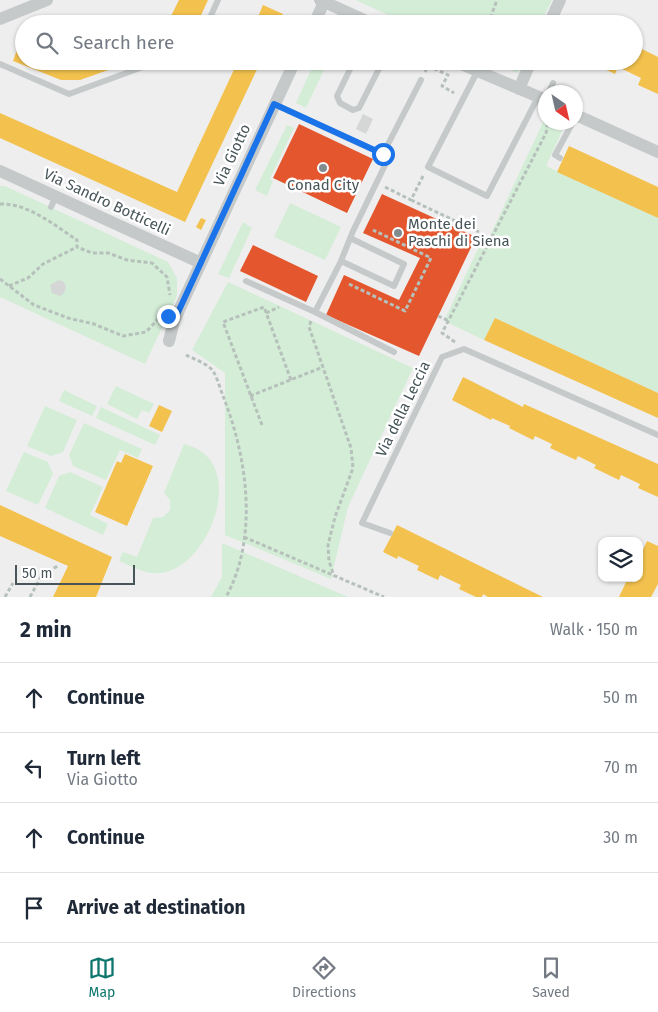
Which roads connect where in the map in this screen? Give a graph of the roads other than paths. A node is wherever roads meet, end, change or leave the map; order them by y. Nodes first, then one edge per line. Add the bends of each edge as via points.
1 (47, 0) edge
2 (218, 0) edge
3 (560, 0) edge
4 (323, 1) edge
5 (28, 3) edge
6 (211, 15) edge
7 (318, 15) edge
8 (353, 15) edge
9 (553, 15) edge
10 (0, 18) edge
11 (0, 64) edge
12 (134, 70) edge
13 (291, 70) edge
14 (350, 70) edge
15 (378, 70) edge
16 (473, 70) edge
17 (527, 70) edge
18 (477, 72) junction
19 (421, 80) dead end
20 (518, 89) junction
21 (538, 95) edge
22 (274, 104) junction
23 (538, 108) edge
24 (583, 121) edge
25 (569, 130) edge
26 (658, 152) edge
27 (383, 154) junction
28 (560, 158) dead end
29 (0, 171) edge
30 (350, 238) junction
31 (340, 261) junction
32 (200, 263) junction
33 (246, 281) dead end
34 (315, 312) junction
35 (169, 341) dead end
36 (394, 352) dead end
37 (658, 435) edge
38 (390, 533) dead end

1 - 5 street
2 - 6 lane
3 - 9 street
4 - 7 street
4 - 8 street
5 - 10 street
11 - 12 lane via 69,94
13 - 22 street, Via Giotto
14 - 15 lane via 337,96 340,103 354,110 359,108
16 - 18 street
17 - 20 street
18 - 20 street
18 - 23 lane via 428,167 488,196
19 - 27 lane
20 - 21 street
22 - 27 lane
22 - 32 street, Via Giotto
24 - 26 street
25 - 28 lane via 555,155
27 - 30 lane via 389,157
29 - 32 street, Via Sandro Botticelli via 53,202
30 - 31 lane
30 - 31 lane via 404,264 394,286
31 - 34 lane
32 - 35 street, Via Giotto via 168,317
33 - 34 lane
34 - 36 lane
37 - 38 lane, Via della Leccia via 464,349 442,356 362,523

